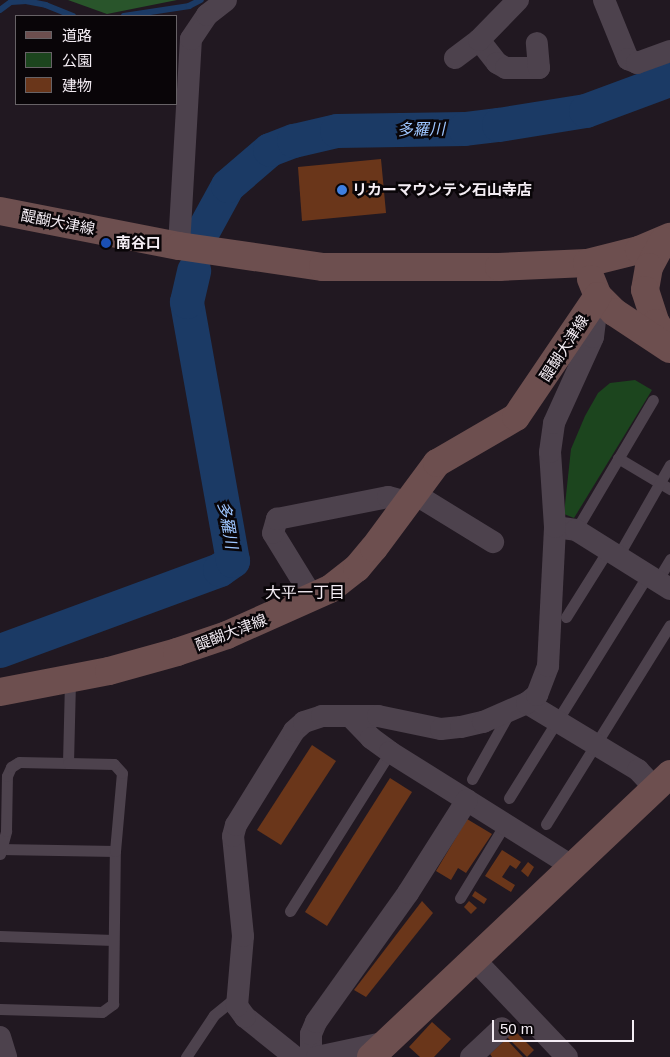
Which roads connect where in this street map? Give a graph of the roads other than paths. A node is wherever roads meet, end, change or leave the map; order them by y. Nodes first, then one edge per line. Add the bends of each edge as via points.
1 (226, 0) edge
2 (518, 0) edge
3 (604, 0) edge
4 (479, 40) junction
5 (537, 44) dead end
6 (670, 51) edge
7 (455, 58) dead end
8 (0, 211) edge
9 (666, 239) edge
10 (179, 246) junction
11 (587, 263) junction
12 (598, 296) junction
13 (670, 347) edge
14 (652, 400) dead end
15 (618, 458) junction
16 (670, 465) edge
17 (660, 483) junction
18 (670, 489) edge
19 (410, 497) junction
20 (566, 528) junction
21 (493, 542) dead end
22 (613, 553) junction
23 (670, 559) edge
24 (658, 582) edge
25 (313, 598) junction
26 (566, 618) dead end
27 (670, 625) edge
28 (70, 679) junction
29 (0, 692) edge
30 (519, 707) junction
31 (350, 716) junction
32 (556, 721) junction
33 (596, 744) junction
34 (390, 752) junction
35 (68, 763) junction
36 (5, 767) edge
37 (472, 779) dead end
38 (662, 781) edge
39 (509, 798) dead end
40 (467, 800) junction
41 (505, 824) junction
42 (546, 824) dead end
43 (0, 851) edge
44 (115, 851) junction
45 (572, 866) junction
46 (460, 898) dead end
47 (290, 910) dead end
48 (0, 936) edge
49 (113, 940) junction
50 (474, 960) junction
51 (236, 997) junction
52 (0, 1008) edge
53 (502, 1028) dead end
54 (0, 1037) edge
55 (379, 1049) edge
56 (285, 1055) edge
57 (6, 1057) edge
58 (186, 1057) edge
59 (311, 1057) edge
60 (317, 1057) edge
61 (471, 1057) edge
62 (567, 1057) edge

1 - 10 street via 207,15 191,39
2 - 4 street
3 - 6 street via 628,60 637,63
4 - 5 street via 497,63 506,68 539,68
4 - 7 street
8 - 10 main road, 醍醐大津線
9 - 11 main road, 醍醐大津線
9 - 13 main road via 649,267 645,290 656,323
10 - 11 main road, 醍醐大津線 via 323,267 499,267
11 - 12 main road
12 - 13 main road via 614,312
12 - 19 main road, 醍醐大津線 via 516,416 444,458
12 - 20 street via 594,337 554,423 550,452
14 - 15 lane
15 - 17 lane
15 - 20 lane
16 - 17 lane
17 - 18 lane
17 - 22 lane
19 - 21 street
19 - 25 main road, 醍醐大津線 via 357,568
19 - 25 street via 388,497 277,519 272,533
20 - 22 street
20 - 30 street via 548,666 537,695
22 - 24 street
22 - 26 lane
23 - 24 lane
24 - 32 lane
25 - 28 main road, 醍醐大津線 via 177,652
27 - 33 lane
28 - 29 main road, 醍醐大津線
28 - 35 lane
30 - 31 street via 483,722 441,729 378,716
30 - 32 street
30 - 37 lane
31 - 34 street
31 - 51 street via 322,716 304,722 294,731 236,825 233,836 243,936
32 - 33 street
32 - 39 lane
33 - 38 street
33 - 42 lane
34 - 40 street
34 - 47 lane
35 - 36 lane via 19,762
35 - 44 lane via 114,764 122,773
36 - 43 lane via 6,831
38 - 45 main road
40 - 41 street
40 - 59 street via 408,894 316,1022 311,1034
41 - 45 street
41 - 46 lane
43 - 44 lane
44 - 49 lane
45 - 50 main road
48 - 49 lane
49 - 52 lane via 113,1004 102,1012
50 - 55 main road
50 - 62 street
51 - 56 street via 237,1006 245,1017
51 - 58 lane via 214,1014
53 - 61 street
54 - 57 street
55 - 60 street

